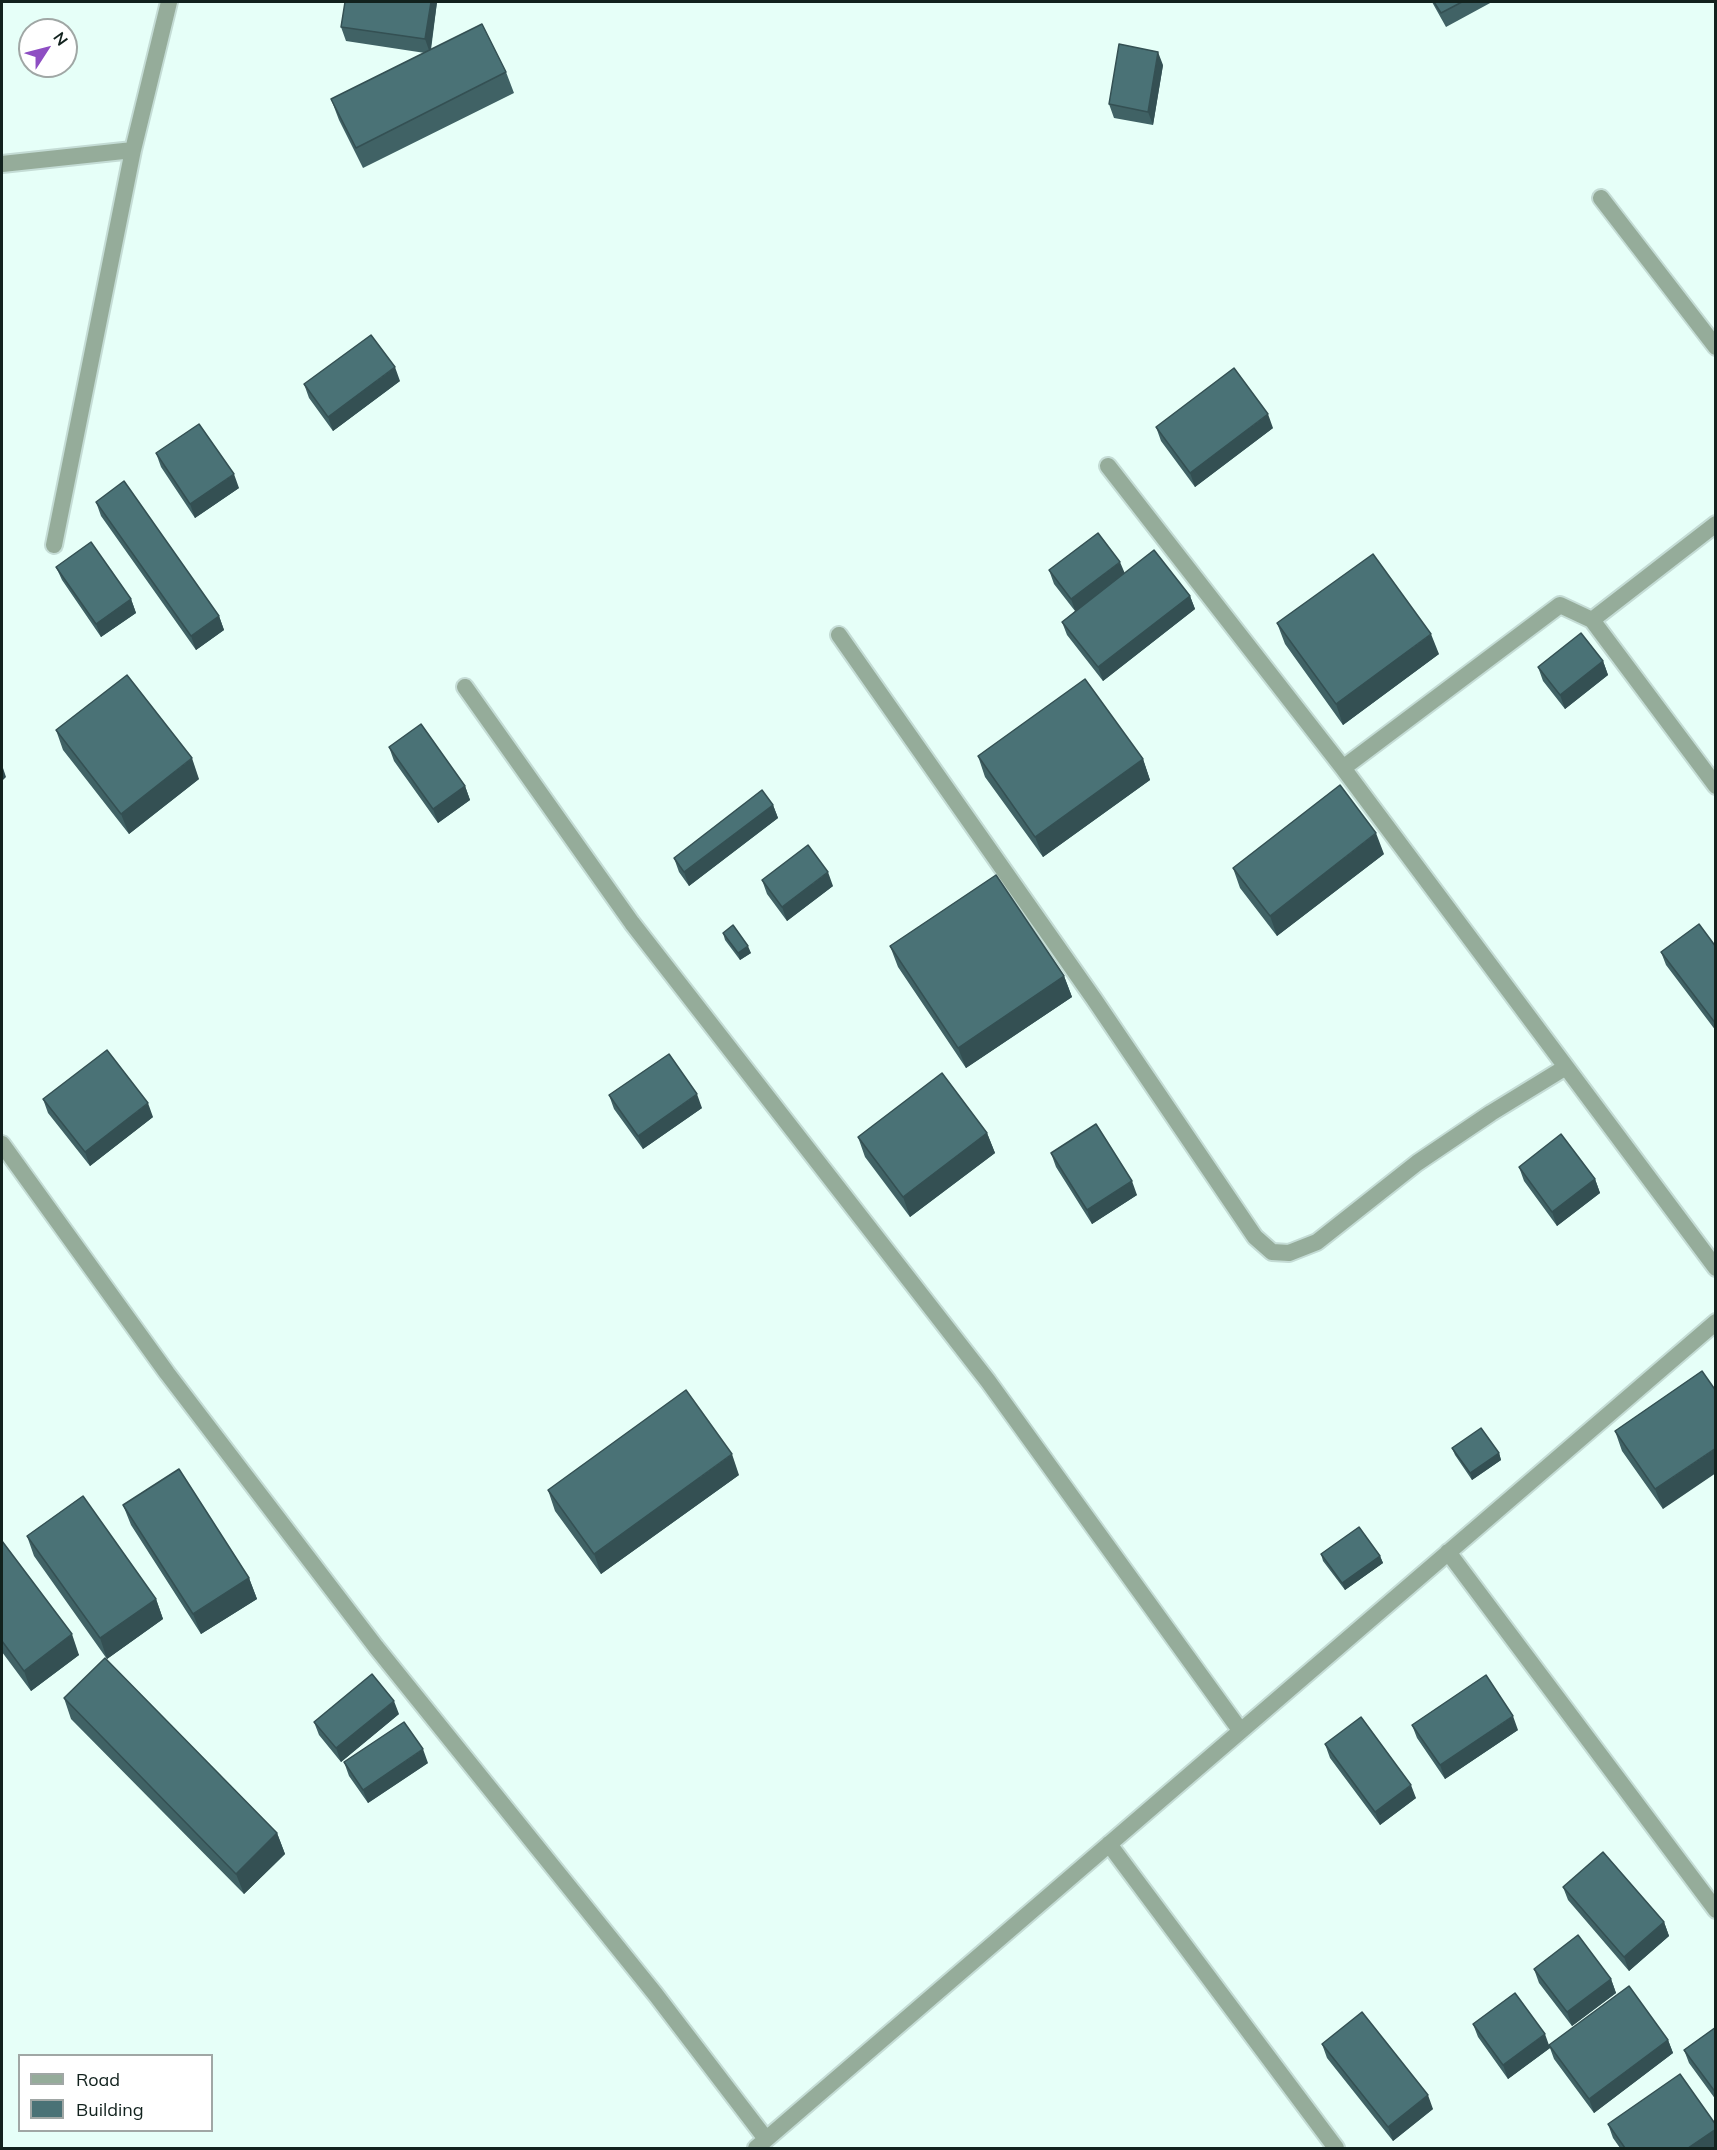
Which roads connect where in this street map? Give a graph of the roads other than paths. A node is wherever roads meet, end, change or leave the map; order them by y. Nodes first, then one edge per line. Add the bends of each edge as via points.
1 (169, 2) edge
2 (134, 150) junction
3 (2, 164) edge
4 (1601, 198) dead end
5 (1716, 347) edge
6 (1108, 466) dead end
7 (1716, 524) edge
8 (54, 545) dead end
9 (1592, 620) junction
10 (839, 635) dead end
11 (465, 687) dead end
12 (1343, 768) junction
13 (1716, 786) edge
14 (1566, 1068) junction
15 (2, 1144) edge
16 (1716, 1268) edge
17 (1716, 1323) edge
18 (1448, 1552) junction
19 (1240, 1730) junction
20 (1109, 1844) junction
21 (1716, 1910) edge
22 (761, 2144) edge
23 (1336, 2148) edge

1 - 2 street
2 - 3 street
2 - 8 street
4 - 5 street
6 - 12 street
7 - 9 street
9 - 12 street via 1560,605
9 - 13 street
10 - 14 street via 1255,1237 1272,1252 1289,1252 1317,1242 1417,1163
11 - 19 street via 632,923 988,1381
12 - 14 street
14 - 16 street
15 - 22 street via 167,1373 376,1647 656,1995
17 - 18 street
18 - 19 street
18 - 21 street
19 - 20 street
20 - 22 street
20 - 23 street

